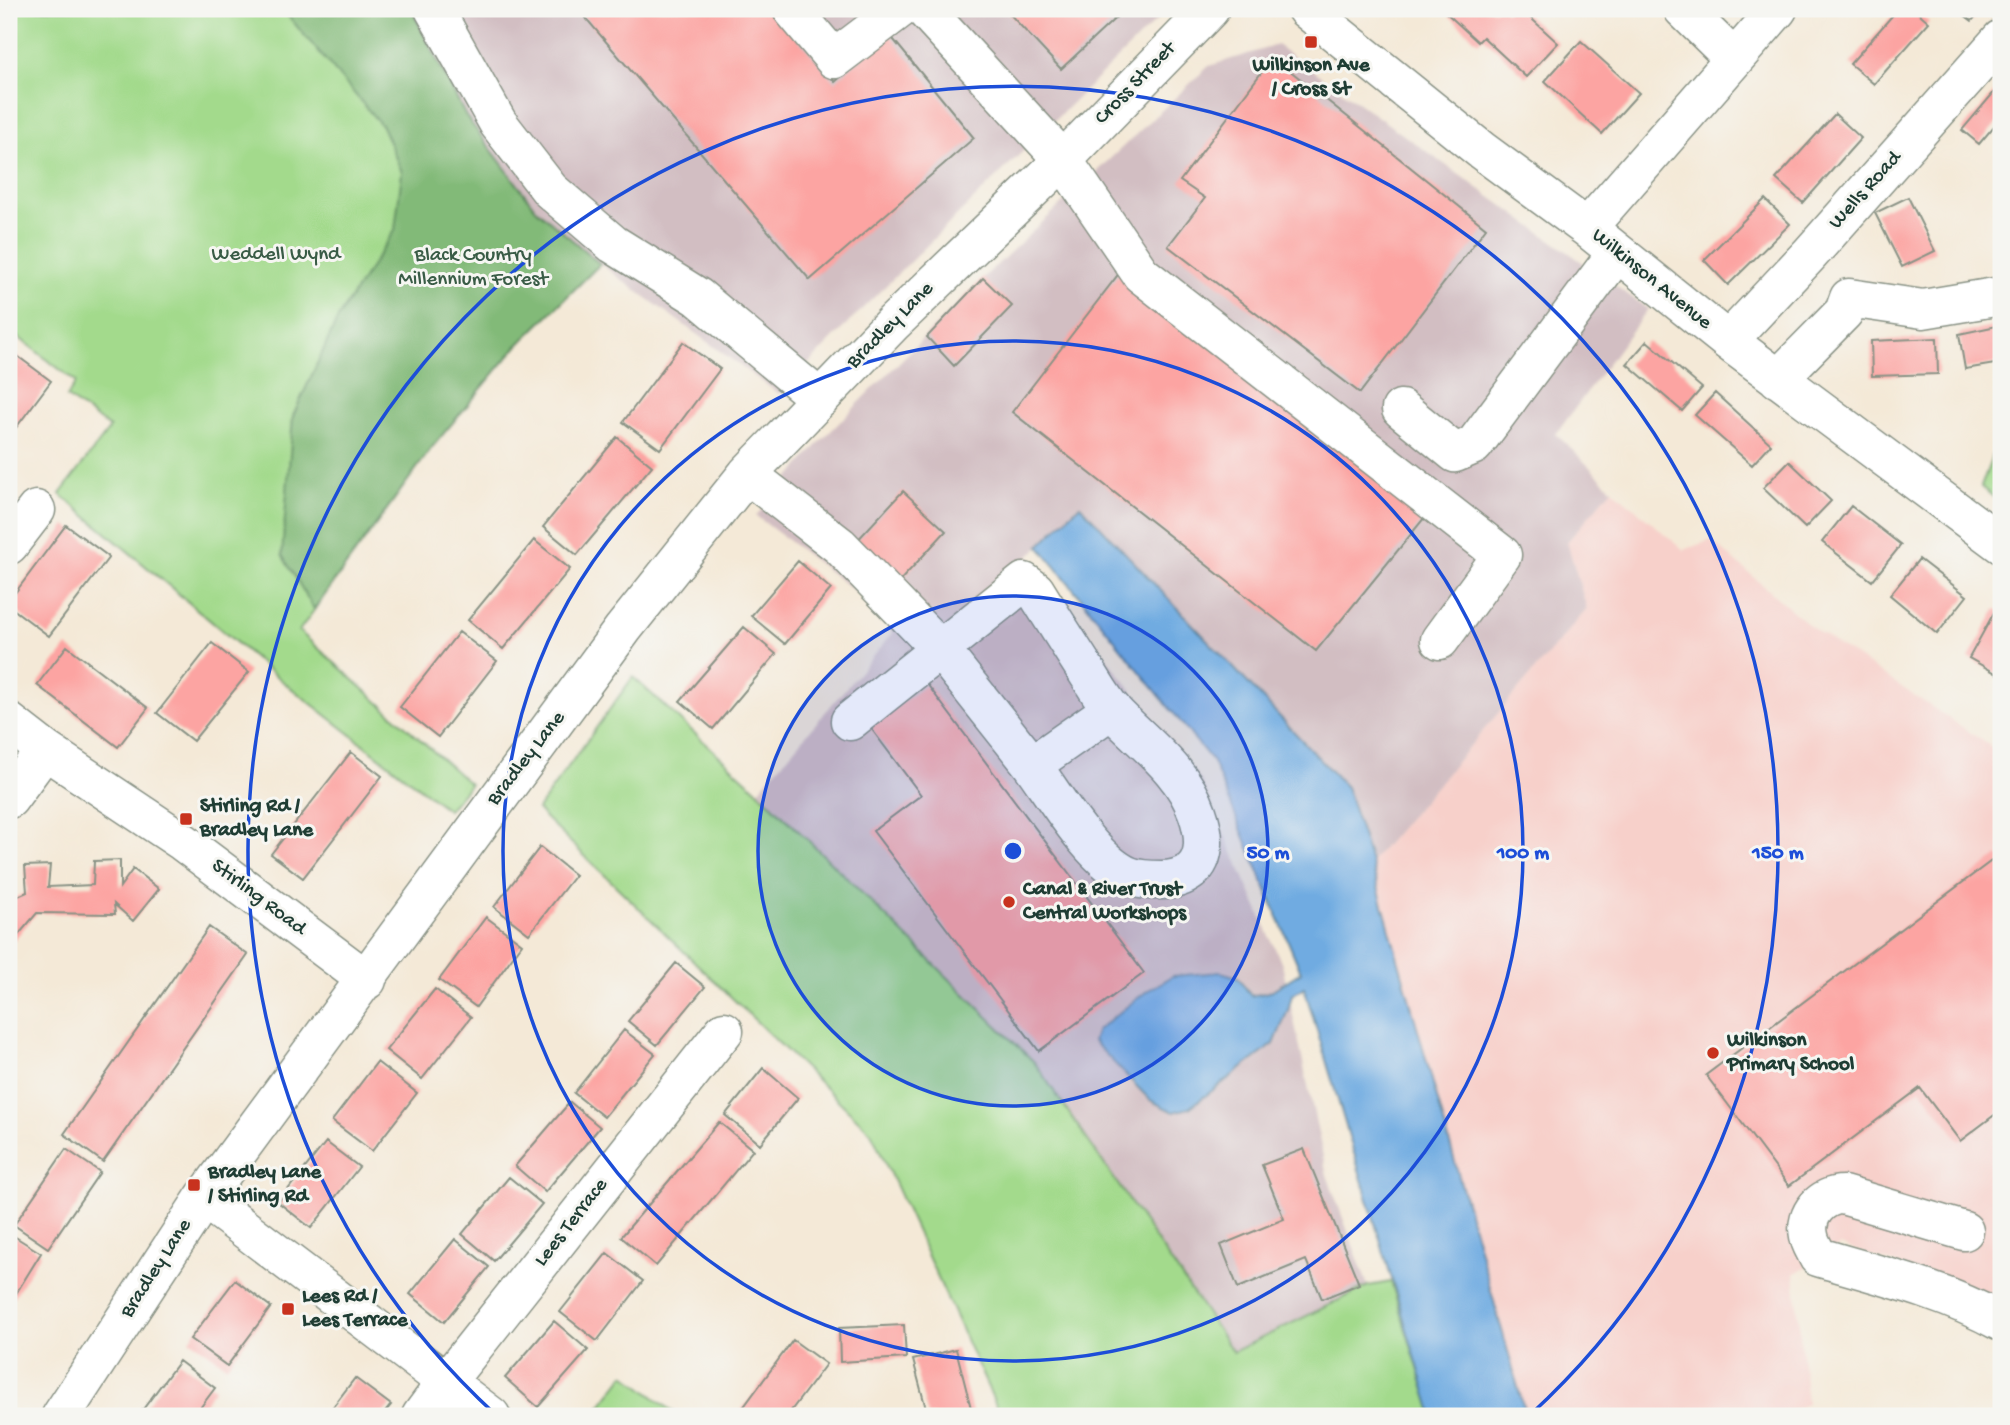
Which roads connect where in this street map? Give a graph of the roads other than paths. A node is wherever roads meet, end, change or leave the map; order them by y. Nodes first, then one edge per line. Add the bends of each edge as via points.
1 (434, 9) edge
2 (792, 9) edge
3 (900, 9) edge
4 (924, 9) edge
5 (1210, 9) edge
6 (1306, 9) edge
7 (1683, 9) edge
8 (1778, 9) edge
9 (2001, 39) edge
10 (1734, 58) junction
11 (1063, 160) junction
12 (1587, 228) junction
13 (1616, 254) junction
14 (1809, 255) junction
15 (2001, 296) edge
16 (1849, 298) junction
17 (1728, 341) junction
18 (1778, 379) junction
19 (820, 399) junction
20 (1401, 409) dead end
21 (747, 474) junction
22 (36, 510) dead end
23 (2001, 544) edge
24 (9, 545) edge
25 (1440, 640) dead end
26 (939, 648) junction
27 (1112, 709) junction
28 (9, 722) edge
29 (850, 722) dead end
30 (45, 750) junction
31 (1032, 765) junction
32 (9, 799) edge
33 (367, 980) junction
34 (724, 1031) dead end
35 (204, 1198) junction
36 (1964, 1231) dead end
37 (2001, 1322) edge
38 (446, 1382) junction
39 (61, 1416) edge
40 (421, 1416) edge
41 (491, 1416) edge

1 - 19 street via 498,123 550,190 613,244 698,297
2 - 3 street via 834,59
4 - 11 street
5 - 11 street, Cross Street
6 - 12 street, Wilkinson Avenue via 1480,150
7 - 10 street
8 - 10 street
9 - 14 street, Wells Road
10 - 12 street
11 - 19 street, Bradley Lane
11 - 25 street via 1142,274 1502,555
12 - 13 street, Wilkinson Avenue
13 - 17 street, Wilkinson Avenue
13 - 20 street via 1474,445 1455,453
14 - 16 street
14 - 17 street, Wells Road
15 - 16 street via 1923,309
16 - 18 street via 1844,312
17 - 18 street, Wilkinson Avenue
18 - 23 street, Wilkinson Avenue
19 - 21 street, Bradley Lane
21 - 26 street via 841,546
21 - 33 street, Bradley Lane via 623,629
22 - 24 street
26 - 27 street via 1024,582 1035,590
26 - 29 street
26 - 31 street
27 - 31 street
27 - 31 street via 1176,775 1197,812 1203,851 1198,866 1185,876 1152,880 1131,877 1113,867 1096,852
28 - 30 street, Stirling Road
30 - 32 street
30 - 33 street, Stirling Road via 183,842
33 - 35 street, Bradley Lane
34 - 38 street, Lees Terrace
35 - 38 street
35 - 39 street, Bradley Lane
36 - 37 street via 1843,1195 1832,1195 1816,1207 1808,1224 1818,1257 1979,1309
38 - 40 street, Lees Terrace
38 - 41 street

